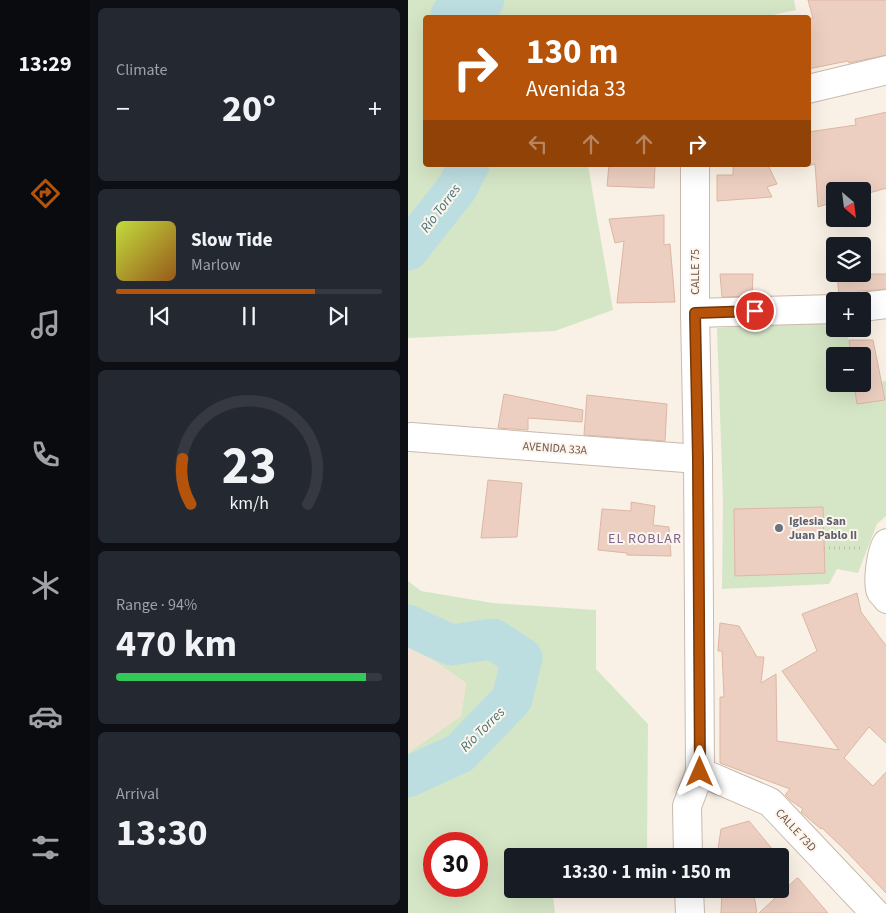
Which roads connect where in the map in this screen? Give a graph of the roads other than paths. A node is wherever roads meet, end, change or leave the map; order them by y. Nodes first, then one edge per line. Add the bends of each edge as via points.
1 (886, 70) edge
2 (811, 88) edge
3 (695, 167) edge
4 (886, 304) edge
5 (871, 306) edge
6 (826, 309) edge
7 (695, 313) junction
8 (411, 437) dead end
9 (698, 459) junction
10 (885, 545) edge
11 (886, 599) edge
12 (700, 772) junction
13 (688, 848) edge
14 (689, 898) edge
15 (690, 913) edge
16 (875, 913) edge

1 - 2 street
3 - 7 street, CALLE 75
4 - 5 street
6 - 7 street
7 - 9 street, CALLE 75
8 - 9 street, AVENIDA 33A
9 - 12 street, CALLE 75
10 - 11 street via 880,565 880,591
12 - 13 street, CALLE 75 via 687,806
12 - 16 street, CALLE 73D via 770,802
14 - 15 street

